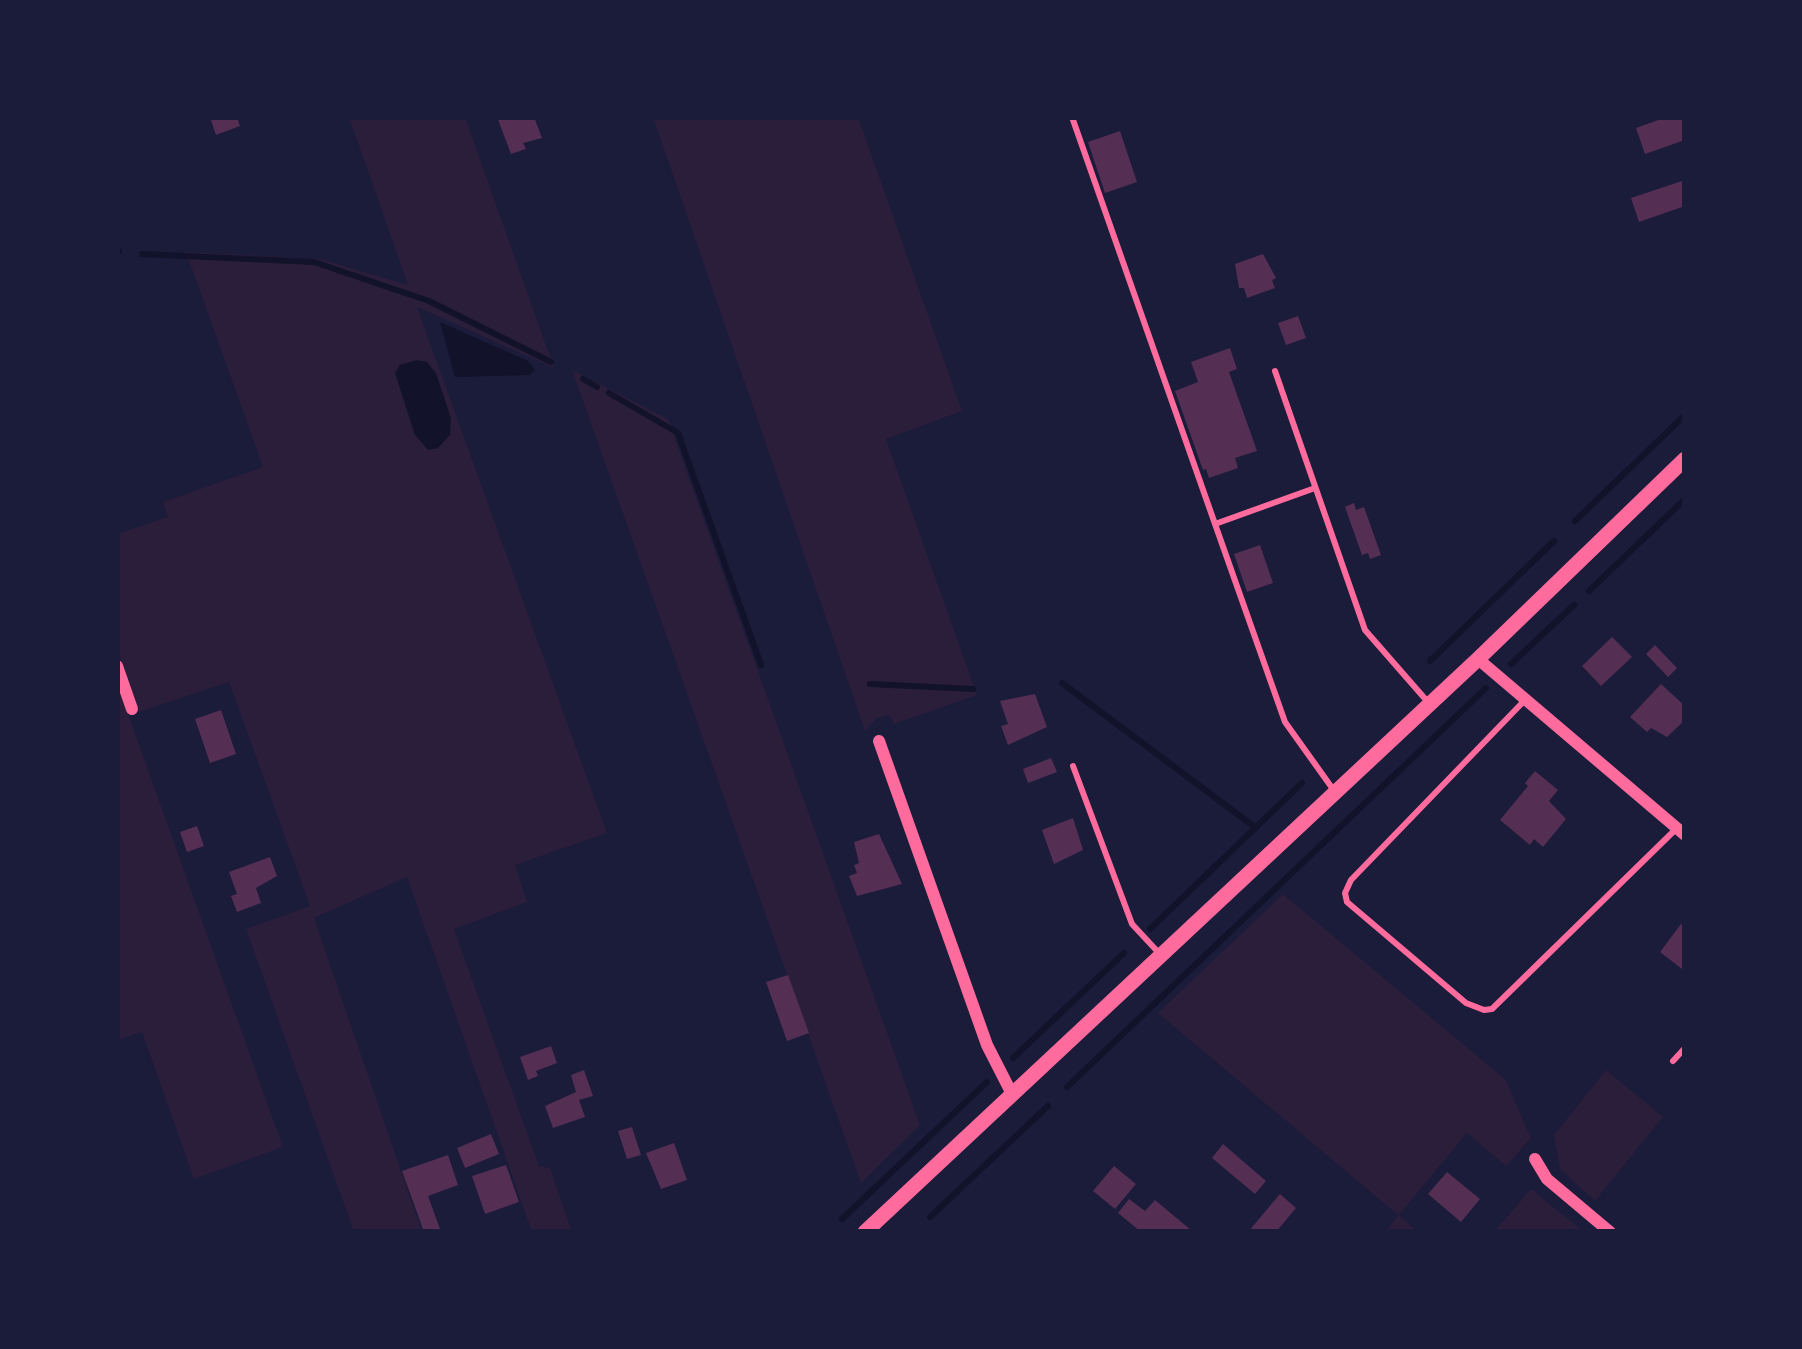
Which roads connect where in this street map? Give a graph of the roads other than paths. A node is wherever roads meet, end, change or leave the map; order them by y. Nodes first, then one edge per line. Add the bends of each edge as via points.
1 (1072, 117) edge
2 (1274, 371) dead end
3 (1685, 459) edge
4 (1316, 488) junction
5 (1215, 524) junction
6 (1478, 658) junction
7 (117, 666) edge
8 (1526, 699) junction
9 (1429, 704) junction
10 (133, 709) dead end
11 (879, 741) dead end
12 (1073, 766) dead end
13 (1335, 792) junction
14 (1681, 832) edge
15 (1161, 954) junction
16 (1685, 1048) edge
17 (1673, 1061) dead end
18 (1012, 1094) junction
19 (1535, 1159) dead end
20 (866, 1232) edge
21 (1610, 1232) edge

1 - 5 lane
2 - 4 lane
3 - 6 street
4 - 5 lane
4 - 9 lane via 1365,630
5 - 13 lane via 1285,722
6 - 8 street
6 - 9 street
7 - 10 street
8 - 14 street
8 - 14 lane via 1351,880 1347,902 1466,1003 1492,1009
9 - 13 street
11 - 18 street via 987,1045
12 - 15 lane via 1132,924
13 - 15 street
15 - 18 street
16 - 17 lane
18 - 20 street
19 - 21 street via 1546,1179

